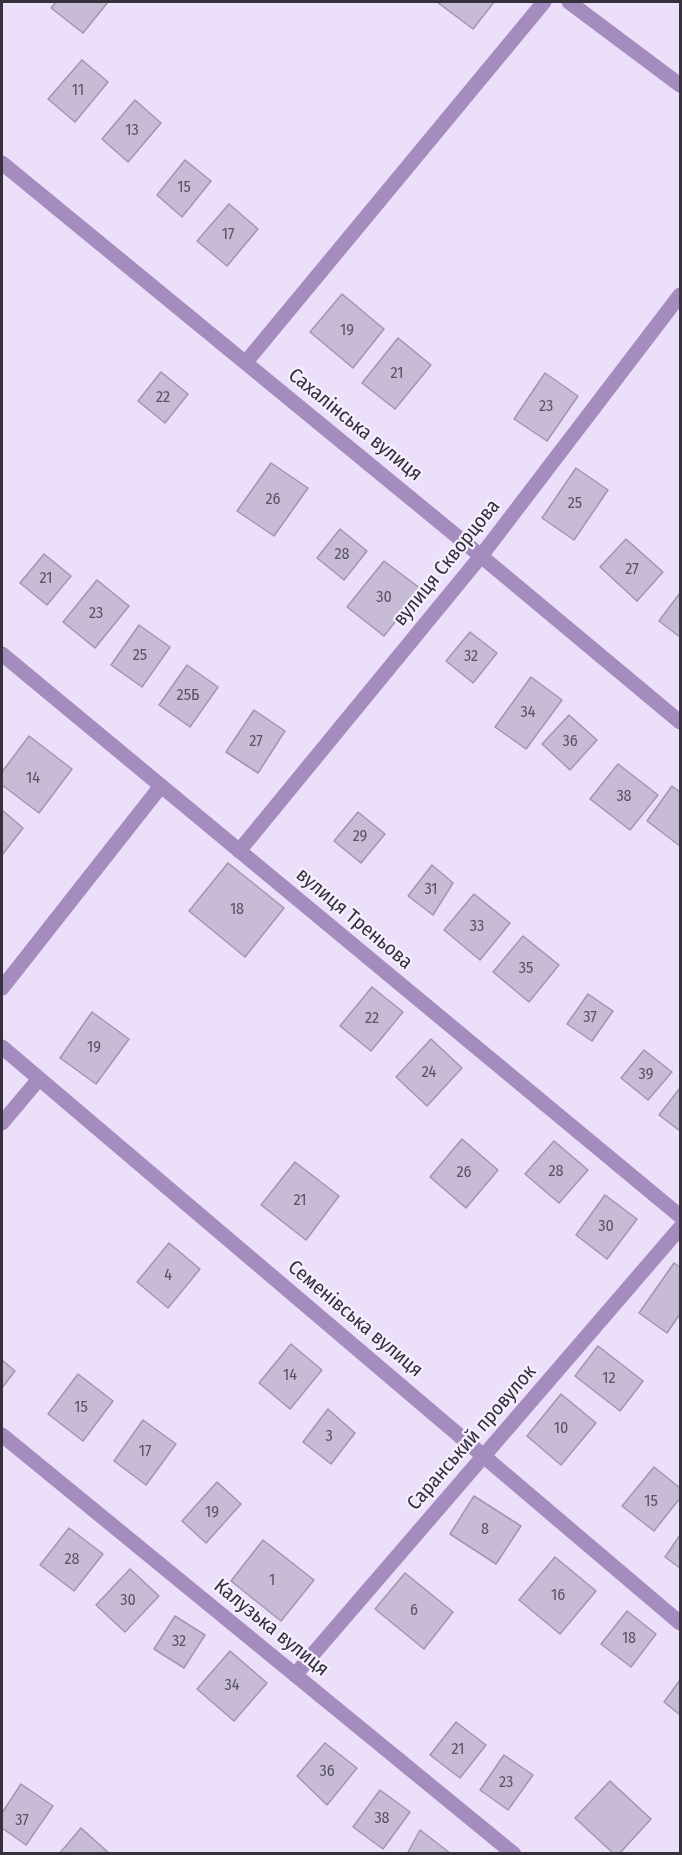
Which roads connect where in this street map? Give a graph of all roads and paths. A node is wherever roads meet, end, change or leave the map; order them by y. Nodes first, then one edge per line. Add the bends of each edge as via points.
1 (544, 2) edge
2 (569, 2) edge
3 (681, 85) edge
4 (2, 163) edge
5 (681, 294) edge
6 (246, 362) junction
7 (482, 556) junction
8 (2, 654) edge
9 (681, 722) edge
10 (161, 786) junction
11 (239, 851) junction
12 (2, 988) edge
13 (2, 1047) edge
14 (39, 1079) junction
15 (2, 1123) edge
16 (681, 1216) edge
17 (681, 1228) edge
18 (2, 1435) edge
19 (484, 1456) junction
20 (681, 1623) edge
21 (295, 1675) junction
22 (514, 1854) edge

1 - 6 street
2 - 3 street
4 - 6 street, Сахалінська вулиця
5 - 7 street, вулиця Скворцова
6 - 7 street, Сахалінська вулиця
7 - 9 street, Сахалінська вулиця
7 - 11 street, вулиця Скворцова
8 - 10 street, вулиця Треньова
10 - 11 street, вулиця Треньова
10 - 12 street
11 - 16 street, вулиця Треньова
13 - 14 street, Семенівська вулиця
14 - 15 street
14 - 19 street, Семенівська вулиця
17 - 19 street, Саранський провулок
18 - 21 street, Калузька вулиця
19 - 20 street, Семенівська вулиця
19 - 21 street, Саранський провулок
21 - 22 street, Калузька вулиця

